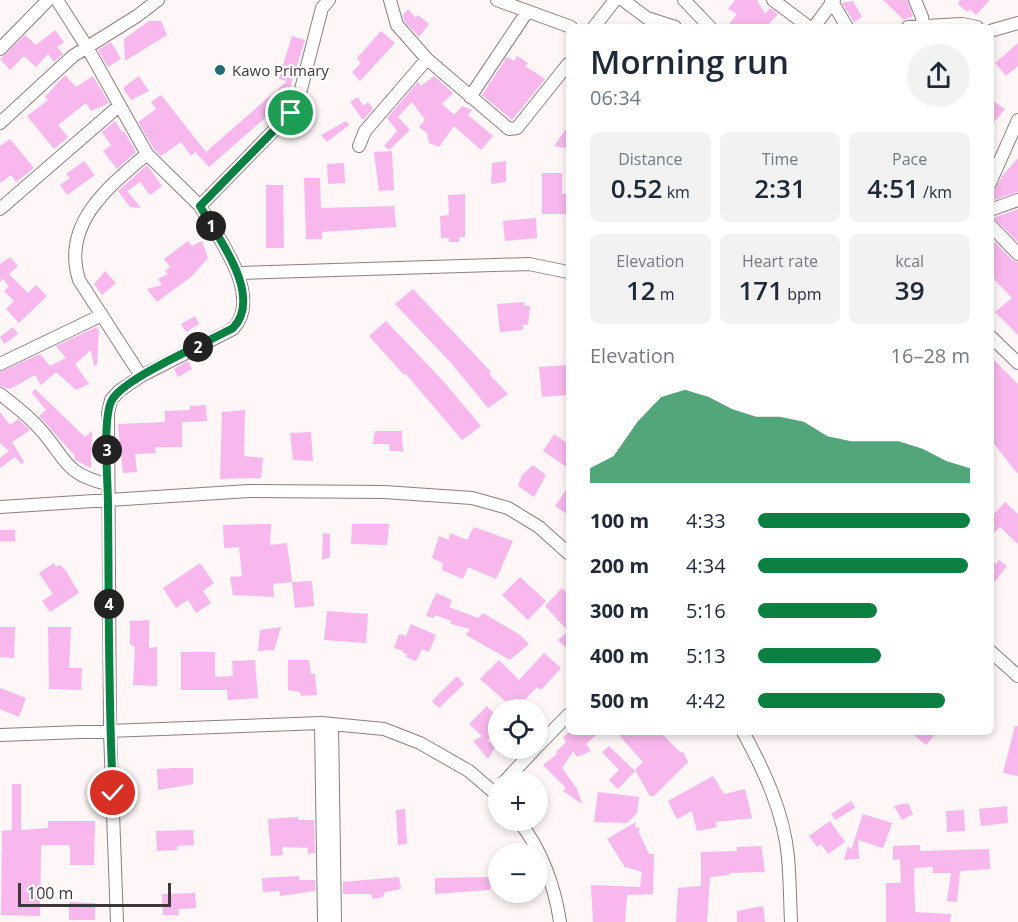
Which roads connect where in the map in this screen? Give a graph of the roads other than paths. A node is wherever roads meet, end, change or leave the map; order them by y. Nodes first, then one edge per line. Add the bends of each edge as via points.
1 (48, 0) edge
2 (57, 0) edge
3 (158, 0) edge
4 (390, 0) edge
5 (497, 0) edge
6 (615, 0) edge
7 (622, 0) edge
8 (684, 0) edge
9 (773, 0) edge
10 (915, 0) edge
11 (833, 1) edge
12 (322, 3) edge
13 (527, 12) junction
14 (1018, 23) edge
15 (596, 24) edge
16 (666, 24) edge
17 (707, 24) edge
18 (808, 24) edge
19 (814, 24) edge
20 (845, 24) edge
21 (923, 24) edge
22 (566, 25) edge
23 (994, 30) edge
24 (87, 47) junction
25 (0, 49) edge
26 (427, 60) junction
27 (566, 67) edge
28 (470, 97) junction
29 (119, 106) junction
30 (1018, 120) edge
31 (0, 123) edge
32 (359, 146) dead end
33 (147, 154) junction
34 (994, 174) edge
35 (1018, 200) edge
36 (200, 206) junction
37 (0, 209) edge
38 (994, 209) edge
39 (994, 229) edge
40 (1018, 254) edge
41 (566, 272) edge
42 (239, 273) junction
43 (102, 315) junction
44 (994, 340) edge
45 (1018, 363) edge
46 (0, 364) edge
47 (141, 376) junction
48 (0, 394) edge
49 (107, 484) junction
50 (108, 500) junction
51 (0, 507) edge
52 (566, 551) edge
53 (994, 655) edge
54 (1018, 676) edge
55 (566, 717) edge
56 (326, 723) junction
57 (110, 731) junction
58 (0, 735) edge
59 (745, 735) edge
60 (548, 736) edge
61 (526, 759) edge
62 (514, 771) edge
63 (488, 785) edge
64 (526, 831) edge
65 (329, 900) junction
66 (117, 922) edge
67 (324, 922) edge
68 (335, 922) edge
69 (560, 922) edge
70 (791, 922) edge

1 - 25 street
2 - 24 street
3 - 24 street
4 - 26 street via 397,25
5 - 13 street
6 - 15 street
7 - 16 street via 647,18
8 - 17 street
9 - 18 street
10 - 21 street
11 - 19 street
11 - 20 street
12 - 36 street via 298,101 291,113
13 - 22 street
13 - 28 street
14 - 23 street
24 - 29 street
24 - 31 street
26 - 28 street
26 - 32 street via 365,131
27 - 28 street via 513,130
29 - 33 street
29 - 37 street
30 - 34 street
33 - 36 street
33 - 43 street via 101,195 79,231 74,265
35 - 38 street
36 - 42 street
39 - 40 street
41 - 42 street via 529,264
42 - 47 street via 243,315 233,328
43 - 46 street
43 - 47 street
44 - 45 street
47 - 49 street via 111,400
48 - 49 street via 41,430 67,466 79,476
49 - 50 street
50 - 51 street
50 - 52 street via 249,491 384,492 472,498 508,508
50 - 57 street
53 - 54 street
55 - 60 street
56 - 57 street
56 - 63 street via 384,729 420,742
56 - 65 street
57 - 58 street
57 - 66 street
59 - 70 street via 764,770 780,820 788,855
61 - 62 street
64 - 69 street via 549,875
65 - 67 street
65 - 68 street

